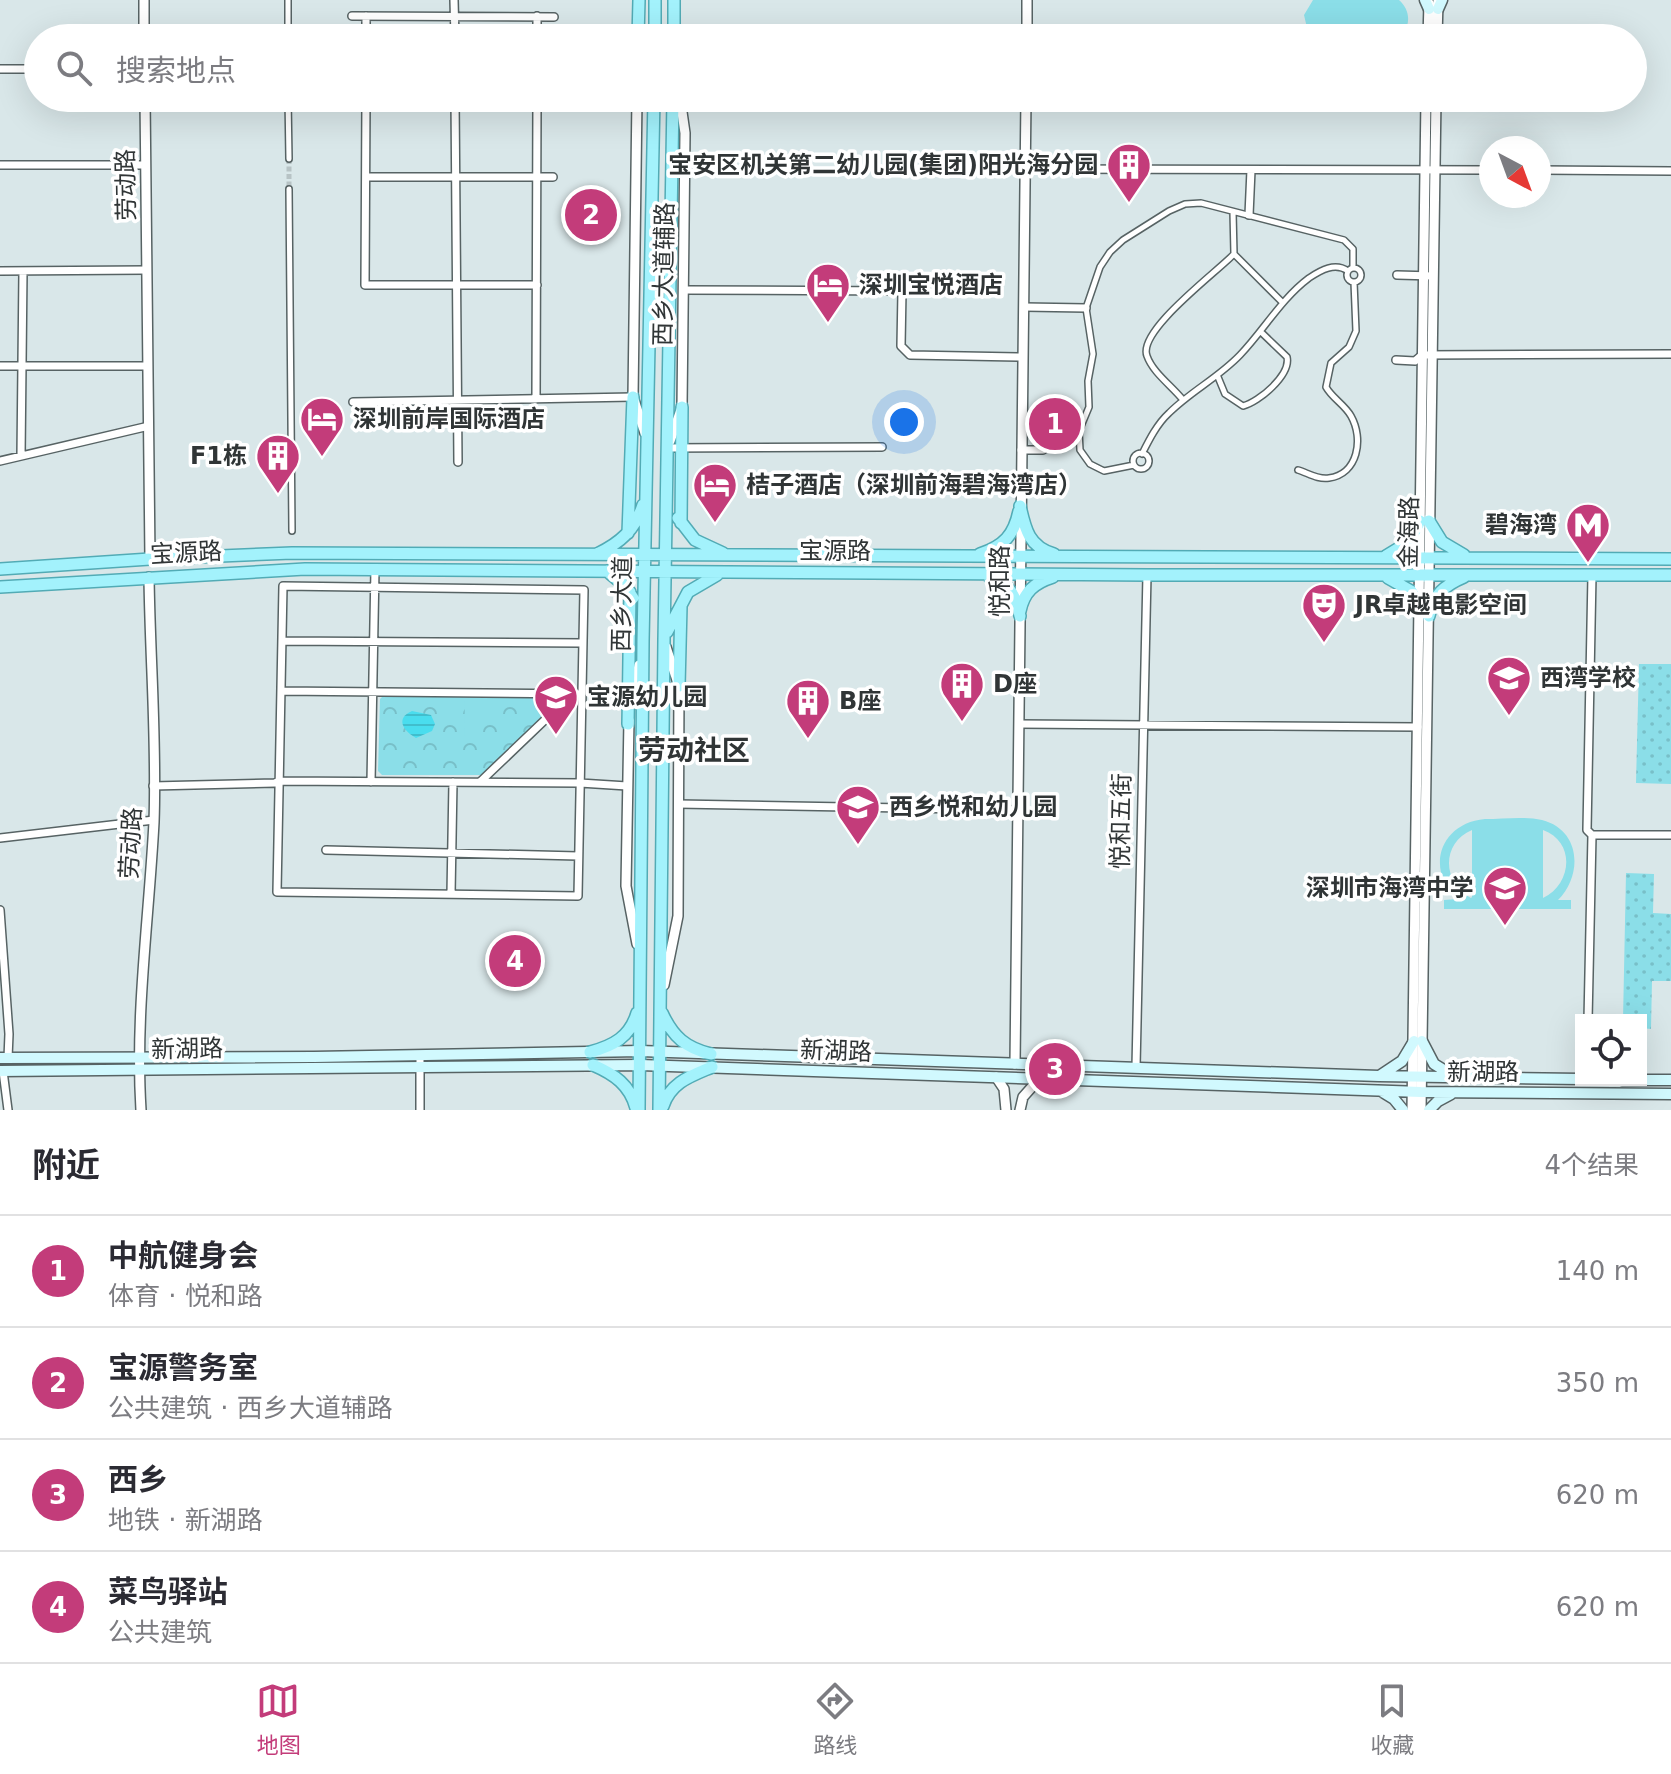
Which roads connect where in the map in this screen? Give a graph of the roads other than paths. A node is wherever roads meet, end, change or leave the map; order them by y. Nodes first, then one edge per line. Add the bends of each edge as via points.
1 (144, 0) edge
2 (288, 0) edge
3 (454, 0) edge
4 (639, 0) edge
5 (653, 0) edge
6 (676, 0) edge
7 (1027, 0) edge
8 (1433, 3) edge
9 (352, 16) dead end
10 (366, 16) junction
11 (454, 16) junction
12 (537, 16) junction
13 (554, 17) dead end
14 (144, 24) edge
15 (288, 24) edge
16 (366, 24) edge
17 (454, 24) edge
18 (537, 24) edge
19 (638, 24) edge
20 (655, 24) edge
21 (674, 24) edge
22 (1027, 24) edge
23 (1430, 24) edge
24 (1435, 24) edge
25 (0, 69) edge
26 (24, 69) edge
27 (145, 112) edge
28 (288, 112) edge
29 (366, 112) edge
30 (455, 112) edge
31 (537, 112) edge
32 (637, 112) edge
33 (654, 112) edge
34 (673, 112) edge
35 (682, 112) edge
36 (1026, 112) edge
37 (1427, 112) edge
38 (1435, 112) edge
39 (289, 159) tunnel mouth
40 (0, 165) edge
41 (146, 165) junction
42 (1026, 169) junction
43 (1251, 170) junction
44 (1430, 170) junction
45 (1479, 170) edge
46 (1551, 170) edge
47 (1671, 171) edge
48 (366, 177) junction
49 (456, 177) junction
50 (537, 177) junction
51 (553, 177) dead end
52 (289, 189) tunnel mouth
53 (1233, 212) junction
54 (1249, 215) junction
55 (1234, 254) junction
56 (147, 270) junction
57 (1351, 270) junction
58 (0, 271) edge
59 (23, 271) junction
60 (1397, 275) dead end
61 (1428, 276) junction
62 (1354, 282) junction
63 (457, 285) junction
64 (537, 285) junction
65 (684, 290) junction
66 (1283, 303) junction
67 (1024, 307) junction
68 (1086, 308) junction
69 (1261, 333) junction
70 (1671, 354) edge
71 (1427, 355) junction
72 (1023, 357) junction
73 (1396, 360) dead end
74 (0, 366) edge
75 (22, 366) junction
76 (148, 366) junction
77 (1218, 377) junction
78 (633, 397) junction
79 (536, 399) junction
80 (458, 400) junction
81 (1183, 400) junction
82 (353, 402) dead end
83 (682, 407) junction
84 (149, 426) junction
85 (647, 439) junction
86 (882, 447) dead end
87 (667, 448) junction
88 (682, 449) junction
89 (1021, 450) junction
90 (1043, 450) dead end
91 (1142, 454) junction
92 (21, 456) junction
93 (0, 461) edge
94 (458, 462) dead end
95 (1134, 465) junction
96 (1298, 470) dead end
97 (667, 484) junction
98 (647, 488) junction
99 (1020, 506) junction
100 (1425, 521) junction
101 (681, 523) junction
102 (292, 531) dead end
103 (628, 533) junction
104 (575, 555) junction
105 (595, 555) junction
106 (645, 556) junction
107 (665, 556) junction
108 (739, 556) junction
109 (1019, 557) junction
110 (1074, 557) junction
111 (966, 558) junction
112 (1368, 558) junction
113 (1424, 558) junction
114 (1476, 558) junction
115 (150, 559) junction
116 (1671, 559) edge
117 (0, 569) edge
118 (375, 569) junction
119 (574, 570) junction
120 (606, 571) junction
121 (645, 572) junction
122 (665, 572) junction
123 (741, 572) junction
124 (960, 574) junction
125 (1019, 574) junction
126 (1066, 574) junction
127 (1376, 574) junction
128 (1147, 575) junction
129 (1424, 575) junction
130 (1472, 575) junction
131 (1592, 575) junction
132 (1671, 575) edge
133 (149, 577) junction
134 (0, 587) edge
135 (375, 587) junction
136 (630, 592) junction
137 (682, 602) junction
138 (1424, 612) junction
139 (1020, 616) junction
140 (664, 640) junction
141 (282, 641) junction
142 (374, 642) junction
143 (643, 642) junction
144 (582, 643) junction
145 (679, 686) junction
146 (281, 691) junction
147 (373, 692) junction
148 (572, 694) junction
149 (582, 694) junction
150 (628, 724) junction
151 (1019, 724) junction
152 (1143, 725) junction
153 (1418, 727) junction
154 (279, 781) junction
155 (371, 782) junction
156 (453, 782) junction
157 (480, 782) junction
158 (580, 783) junction
159 (153, 786) junction
160 (627, 786) junction
161 (678, 804) junction
162 (1018, 810) junction
163 (154, 820) junction
164 (1592, 835) junction
165 (1671, 835) edge
166 (0, 838) edge
167 (326, 850) dead end
168 (452, 853) junction
169 (578, 856) junction
170 (451, 894) junction
171 (0, 910) edge
172 (641, 968) junction
173 (641, 1001) junction
174 (661, 1005) junction
175 (1588, 1014) edge
176 (1418, 1041) junction
177 (640, 1051) junction
178 (590, 1052) junction
179 (661, 1052) junction
180 (711, 1054) junction
181 (139, 1056) junction
182 (4, 1058) edge
183 (420, 1061) junction
184 (1015, 1064) junction
185 (593, 1065) junction
186 (640, 1065) junction
187 (660, 1065) junction
188 (712, 1067) junction
189 (1136, 1067) junction
190 (138, 1070) junction
191 (2, 1071) edge
192 (1379, 1076) junction
193 (996, 1077) junction
194 (1417, 1077) junction
195 (1458, 1077) junction
196 (1039, 1079) junction
197 (1575, 1079) edge
198 (1647, 1080) edge
199 (1671, 1080) edge
200 (1379, 1090) junction
201 (1417, 1092) junction
202 (1457, 1092) junction
203 (1671, 1094) edge
204 (8, 1110) edge
205 (141, 1110) edge
206 (420, 1110) edge
207 (638, 1110) edge
208 (661, 1110) edge
209 (1006, 1110) edge
210 (1020, 1110) edge
211 (1403, 1110) edge
212 (1412, 1110) edge
213 (1421, 1110) edge
214 (1429, 1110) edge

1 - 14 street
2 - 15 street
3 - 11 street
4 - 19 main road
5 - 20 main road
6 - 21 main road
7 - 22 street
8 - 23 street
8 - 24 street
9 - 10 street
10 - 11 street
10 - 16 street
11 - 12 street
11 - 17 street
12 - 13 street
12 - 18 street
25 - 26 street
27 - 41 street, 劳动路
28 - 39 street
29 - 48 street
30 - 49 street
31 - 50 street
32 - 78 street, 西乡大道辅路
33 - 85 main road, 西乡大道
34 - 87 main road, 西乡大道
35 - 65 street, 西乡大道辅路
36 - 42 street, 悦和路
37 - 44 street, 金海路
38 - 44 street, 金海路
40 - 41 street
41 - 56 street, 劳动路
42 - 43 street
42 - 67 street, 悦和路
43 - 44 street
43 - 54 street
44 - 45 street
44 - 61 street, 金海路
46 - 47 street
48 - 49 street
48 - 63 street via 365,285
49 - 50 street
49 - 63 street
50 - 51 street
50 - 64 street
52 - 102 street
53 - 54 street
53 - 55 street
53 - 68 street via 1185,204 1141,228 1110,252
54 - 57 street via 1344,240 1353,249
55 - 66 street
55 - 81 street via 1180,301 1146,345 1150,363
56 - 59 street
56 - 76 street, 劳动路
57 - 62 street via 1348,278
57 - 62 street via 1360,274
57 - 66 street via 1326,269
58 - 59 street
59 - 75 street
60 - 61 street
61 - 71 street, 金海路
62 - 96 street via 1356,331 1349,347 1331,363 1326,387 1352,417 1357,456 1331,478
63 - 64 street
63 - 80 street
64 - 79 street
65 - 72 street via 902,291 901,346 910,355
65 - 83 street, 西乡大道辅路
66 - 69 street
67 - 68 street
67 - 72 street, 悦和路
68 - 95 street via 1093,354 1080,450 1104,471
69 - 77 street
69 - 77 street via 1287,357 1284,373 1243,406 1225,394
70 - 71 street
71 - 73 street via 1415,361
71 - 100 street, 金海路
72 - 89 street, 悦和路
74 - 75 street
75 - 76 street
75 - 92 street
76 - 84 street, 劳动路
77 - 81 street
78 - 79 street
78 - 85 street, 西乡大道辅路
78 - 103 main road
79 - 80 street
80 - 82 street
80 - 94 street
81 - 91 street via 1166,415
83 - 87 street, 西乡大道辅路
83 - 88 main road
84 - 92 street
84 - 115 street, 劳动路
85 - 98 main road, 西乡大道
86 - 88 street
87 - 88 street
87 - 97 main road, 西乡大道
88 - 101 main road
89 - 90 street
89 - 99 street, 悦和路
91 - 95 street via 1134,458
91 - 95 street via 1147,465
92 - 93 street
97 - 101 main road
97 - 107 main road, 西乡大道
98 - 103 main road
98 - 106 main road, 西乡大道
99 - 109 street, 悦和路
99 - 110 main road via 1032,542 1045,551
99 - 111 main road via 1008,540
100 - 112 main road via 1405,547
100 - 113 street, 金海路
100 - 114 main road via 1449,548
101 - 108 main road via 705,546
103 - 105 main road
104 - 105 main road, 宝源路
104 - 115 main road, 宝源路 via 292,553
104 - 119 main road via 583,563
105 - 106 main road, 宝源路
106 - 107 main road, 宝源路
106 - 121 main road, 西乡大道
107 - 108 main road, 宝源路
107 - 122 main road, 西乡大道
108 - 111 main road, 宝源路
109 - 110 main road, 宝源路
109 - 111 main road, 宝源路
109 - 125 street, 悦和路
110 - 112 main road, 宝源路
112 - 113 main road, 宝源路
113 - 114 main road, 宝源路
113 - 129 street, 金海路
114 - 116 main road, 宝源路
115 - 117 main road, 宝源路
118 - 119 main road, 宝源路
118 - 133 main road, 宝源路
118 - 135 street
119 - 120 main road, 宝源路
120 - 121 main road, 宝源路
120 - 136 main road
121 - 122 main road, 宝源路
121 - 143 main road, 西乡大道
122 - 123 main road, 宝源路
122 - 140 main road, 西乡大道
123 - 124 main road, 宝源路
123 - 137 main road via 709,578
124 - 125 main road, 宝源路
124 - 139 main road via 1004,584 1015,596
125 - 126 main road, 宝源路
125 - 139 street, 悦和路
126 - 128 main road, 宝源路
126 - 139 main road via 1034,586
127 - 128 main road, 宝源路
127 - 129 main road, 宝源路
127 - 138 main road via 1404,585
128 - 152 street, 悦和五街
129 - 130 main road, 宝源路
129 - 138 street, 金海路
130 - 131 main road, 宝源路
130 - 138 main road via 1441,590
131 - 132 main road, 宝源路
131 - 164 street via 1587,830
133 - 134 main road, 宝源路
133 - 159 street, 劳动路
135 - 141 street via 283,586
135 - 142 street
135 - 144 street via 584,590
136 - 143 main road
136 - 150 main road
137 - 140 main road
137 - 145 main road
138 - 153 street, 金海路
138 - 176 street, 金海路
139 - 151 street, 悦和路
140 - 145 street
140 - 174 main road, 西乡大道
141 - 142 street
141 - 146 street
142 - 144 street
142 - 147 street
143 - 150 street
143 - 172 main road, 西乡大道
144 - 149 street
145 - 161 street
146 - 147 street
146 - 154 street
147 - 148 street
147 - 155 street
148 - 149 street
148 - 157 street
149 - 158 street
150 - 160 street
151 - 152 street
151 - 162 street, 悦和路
152 - 153 street
152 - 189 street, 悦和五街
153 - 176 street, 金海路
154 - 155 street
154 - 159 street
154 - 170 street via 277,892
155 - 156 street
156 - 157 street
156 - 168 street
157 - 158 street
158 - 160 street
158 - 169 street
159 - 163 street, 劳动路
160 - 172 street via 626,886
161 - 162 street
161 - 174 street via 678,916
162 - 184 street, 悦和路
163 - 166 street
163 - 181 street, 劳动路
164 - 165 street
164 - 175 street
167 - 168 street
168 - 169 street
168 - 170 street
169 - 170 street via 578,896
171 - 182 street via 9,1034
172 - 173 main road, 西乡大道
173 - 177 main road, 西乡大道
173 - 178 main road via 624,1036
174 - 179 main road, 西乡大道
174 - 180 main road via 677,1039
176 - 192 main road via 1402,1061
176 - 194 street, 金海路
176 - 195 main road via 1434,1064
177 - 178 main road, 新湖路
177 - 179 main road, 新湖路
177 - 186 main road, 西乡大道
178 - 183 main road, 新湖路
179 - 180 main road, 新湖路
179 - 187 main road, 西乡大道
180 - 184 main road, 新湖路
181 - 182 main road, 新湖路
181 - 183 main road, 新湖路
181 - 190 street, 劳动路
183 - 185 main road, 新湖路
183 - 190 main road, 新湖路
183 - 206 street
184 - 189 main road, 新湖路
185 - 186 main road, 新湖路
185 - 207 main road via 623,1083
186 - 187 main road, 新湖路
186 - 207 main road, 西乡大道
187 - 188 main road, 新湖路
187 - 208 main road, 西乡大道
188 - 193 main road, 新湖路
188 - 208 main road via 675,1085
189 - 192 main road, 新湖路
190 - 191 main road, 新湖路
190 - 205 street, 劳动路
191 - 204 street
192 - 194 main road, 新湖路
193 - 196 main road, 新湖路
193 - 209 street via 1004,1089
194 - 195 main road, 新湖路
194 - 201 street, 金海路
195 - 197 main road, 新湖路
196 - 200 main road, 新湖路
196 - 210 street via 1023,1097
198 - 199 main road
200 - 201 main road, 新湖路
200 - 211 main road
201 - 202 main road, 新湖路
201 - 212 street, 金海路
201 - 213 street, 金海路
202 - 203 main road, 新湖路
202 - 214 main road

